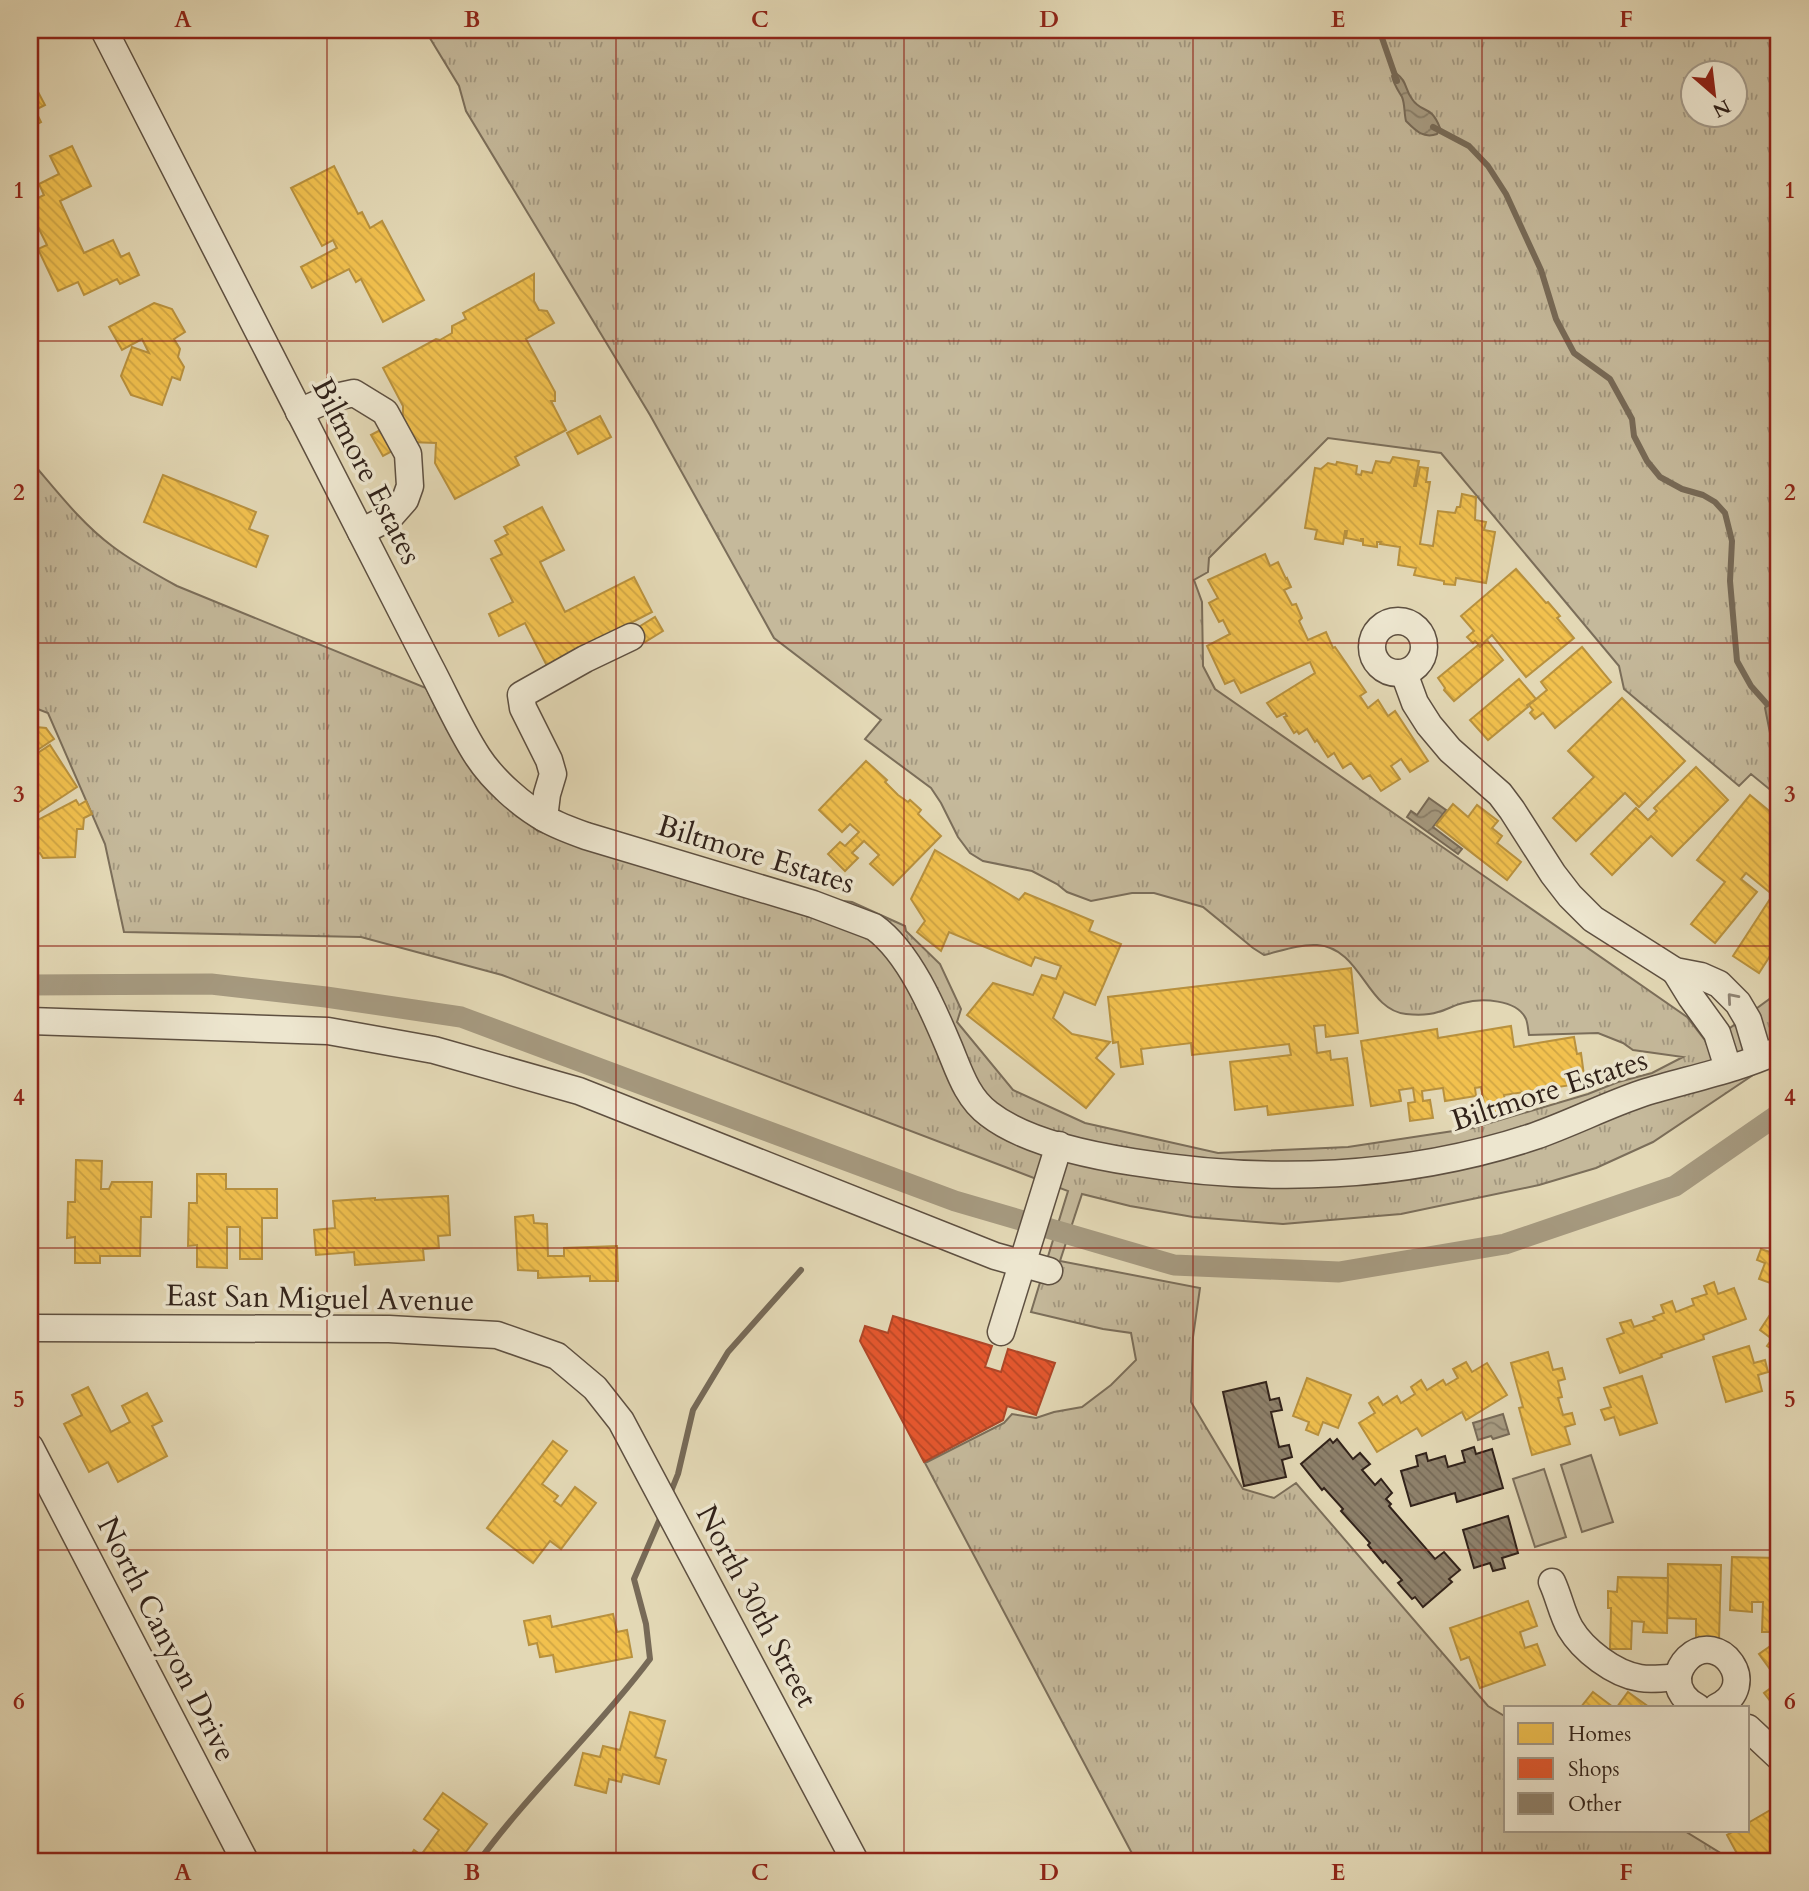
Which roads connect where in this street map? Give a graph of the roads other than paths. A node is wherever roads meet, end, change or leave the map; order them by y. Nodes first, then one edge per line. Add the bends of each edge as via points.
1 (104, 30) edge
2 (299, 412) junction
3 (361, 532) junction
4 (631, 637) dead end
5 (1404, 673) dead end
6 (544, 818) junction
7 (1675, 971) junction
8 (30, 1021) edge
9 (1769, 1053) edge
10 (1728, 1068) junction
11 (1059, 1145) junction
12 (1025, 1258) junction
13 (1049, 1271) dead end
14 (30, 1328) edge
15 (1000, 1332) dead end
16 (595, 1388) joint
17 (30, 1447) edge
18 (1552, 1582) dead end
19 (1678, 1677) junction
20 (1696, 1706) edge
21 (1723, 1706) edge
22 (1750, 1730) edge
23 (1779, 1757) edge
24 (245, 1861) edge
25 (855, 1861) edge

1 - 2 street, Biltmore Estates
2 - 3 street, Biltmore Estates
2 - 3 street via 354,393 385,412 408,454 410,486 405,500 390,517
3 - 6 street, Biltmore Estates via 480,760 524,805
4 - 6 street via 521,695 553,774
5 - 7 street, Biltmore Estates via 1429,725 1500,794 1570,896 1593,919
6 - 11 street, Biltmore Estates via 586,836 813,904 874,927 907,963 975,1100 1012,1129
9 -> 7 street, Biltmore Estates via 1738,1003 1719,984
7 - 10 street, Biltmore Estates via 1717,1033
8 - 12 street via 328,1031 434,1050 579,1091 995,1256
9 - 10 street, Biltmore Estates
10 - 11 street, Biltmore Estates via 1640,1094 1502,1145 1433,1162 1370,1170 1299,1176 1217,1173 1120,1160
11 - 12 street
12 - 13 street
12 - 15 street
14 - 16 street, East San Miguel Avenue via 389,1329 497,1335 557,1356
16 - 25 street, North 30th Street via 621,1421
17 - 24 street, North Canyon Drive
18 - 19 street via 1570,1628 1603,1662 1640,1678
19 - 20 street via 1683,1696
19 - 21 street via 1694,1654 1722,1654 1730,1660 1737,1678
22 - 23 street

